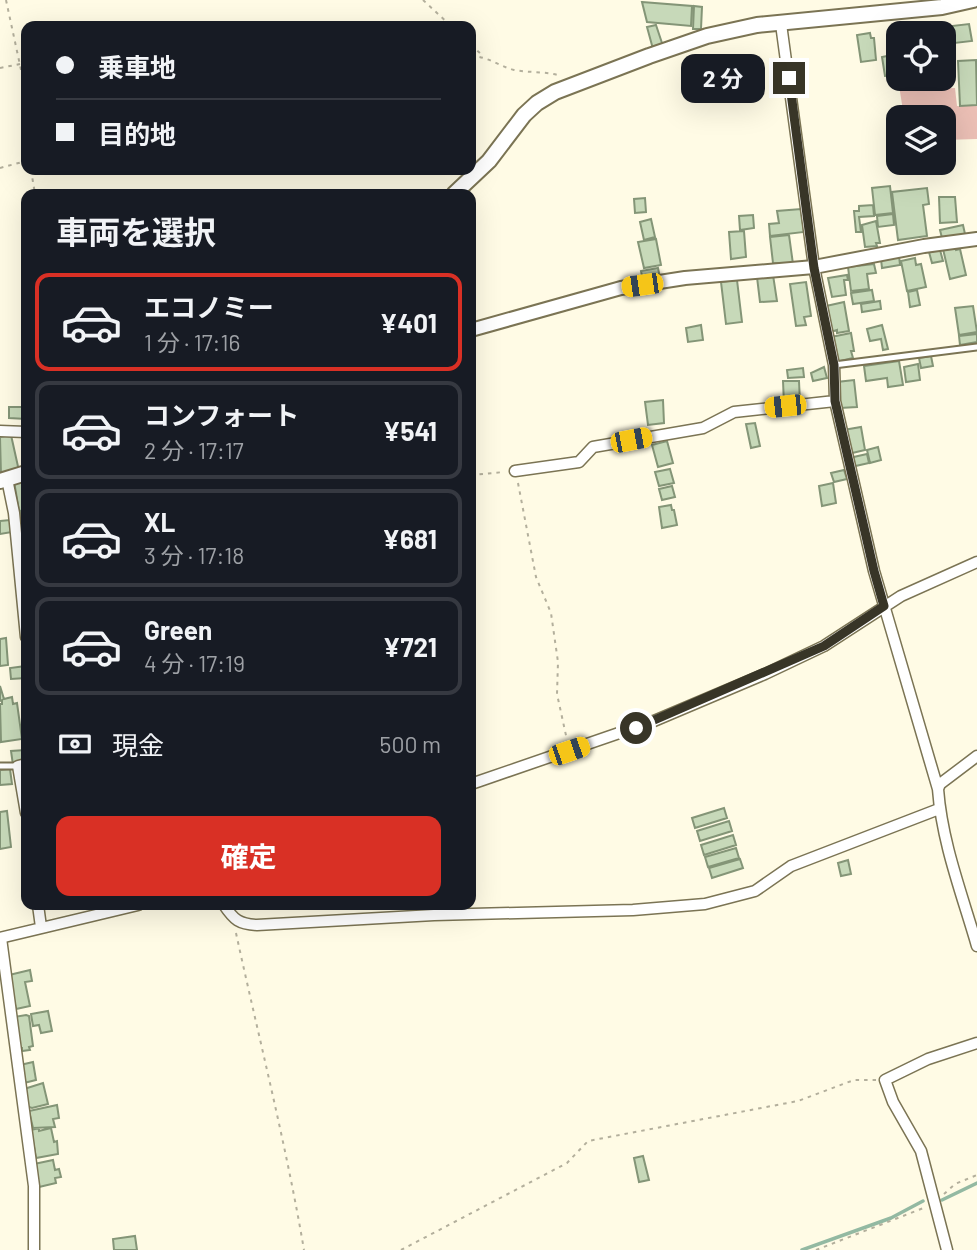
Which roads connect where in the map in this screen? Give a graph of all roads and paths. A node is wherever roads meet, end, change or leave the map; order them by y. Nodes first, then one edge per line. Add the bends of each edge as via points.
1 (6, 0) edge
2 (423, 0) edge
3 (973, 0) edge
4 (446, 21) edge
5 (781, 23) junction
6 (476, 50) edge
7 (476, 56) edge
8 (484, 57) junction
9 (21, 64) joint
10 (0, 68) edge
11 (575, 85) junction
12 (21, 162) edge
13 (0, 168) edge
14 (476, 173) edge
15 (474, 175) edge
16 (459, 189) edge
17 (977, 239) edge
18 (814, 268) junction
19 (476, 329) edge
20 (977, 347) edge
21 (834, 365) junction
22 (835, 401) junction
23 (0, 431) edge
24 (21, 432) edge
25 (516, 471) junction
26 (21, 475) edge
27 (476, 475) edge
28 (3, 480) edge
29 (977, 562) edge
30 (21, 585) edge
31 (884, 606) junction
32 (569, 751) junction
33 (977, 756) edge
34 (21, 765) edge
35 (0, 766) edge
36 (476, 782) edge
37 (938, 789) junction
38 (939, 809) junction
39 (39, 910) edge
40 (111, 910) edge
41 (227, 910) edge
42 (233, 919) junction
43 (41, 927) junction
44 (1, 938) edge
45 (977, 946) edge
46 (977, 1044) edge
47 (885, 1080) junction
48 (977, 1175) edge
49 (934, 1203) junction
50 (34, 1250) edge
51 (304, 1250) edge
52 (401, 1250) edge
53 (816, 1250) edge
54 (947, 1250) edge

1 - 9 path
2 - 4 path
3 - 5 main road
5 - 11 main road via 707,36
5 - 18 street
6 - 8 path
7 - 8 path
8 - 11 path via 514,70 553,73
9 - 10 path
11 - 14 main road via 537,103
12 - 13 path
15 - 16 main road
17 - 18 street
18 - 19 street via 621,288
18 - 21 street
20 - 21 lane
21 - 22 street
22 - 25 street via 734,412 703,428 593,447 579,462
22 - 31 street
23 - 24 street
25 - 27 path
25 - 32 path via 536,577 551,613 557,694
26 - 28 main road
28 - 30 street via 14,513
29 - 31 street
31 - 32 street via 796,660 654,721
31 - 37 street
32 - 36 street
33 - 37 street
34 - 35 lane
37 - 38 street
38 - 42 street via 791,866 755,891 705,904 290,925 242,924
38 - 45 street
39 - 43 street
40 - 43 street
41 - 42 street
42 - 51 path
43 - 44 street
44 - 50 street via 34,1186
46 - 47 street via 928,1059
47 - 49 street via 921,1151
47 - 52 path via 854,1080 798,1101 588,1141 567,1163
48 - 49 path via 955,1184
49 - 53 path
49 - 54 street

